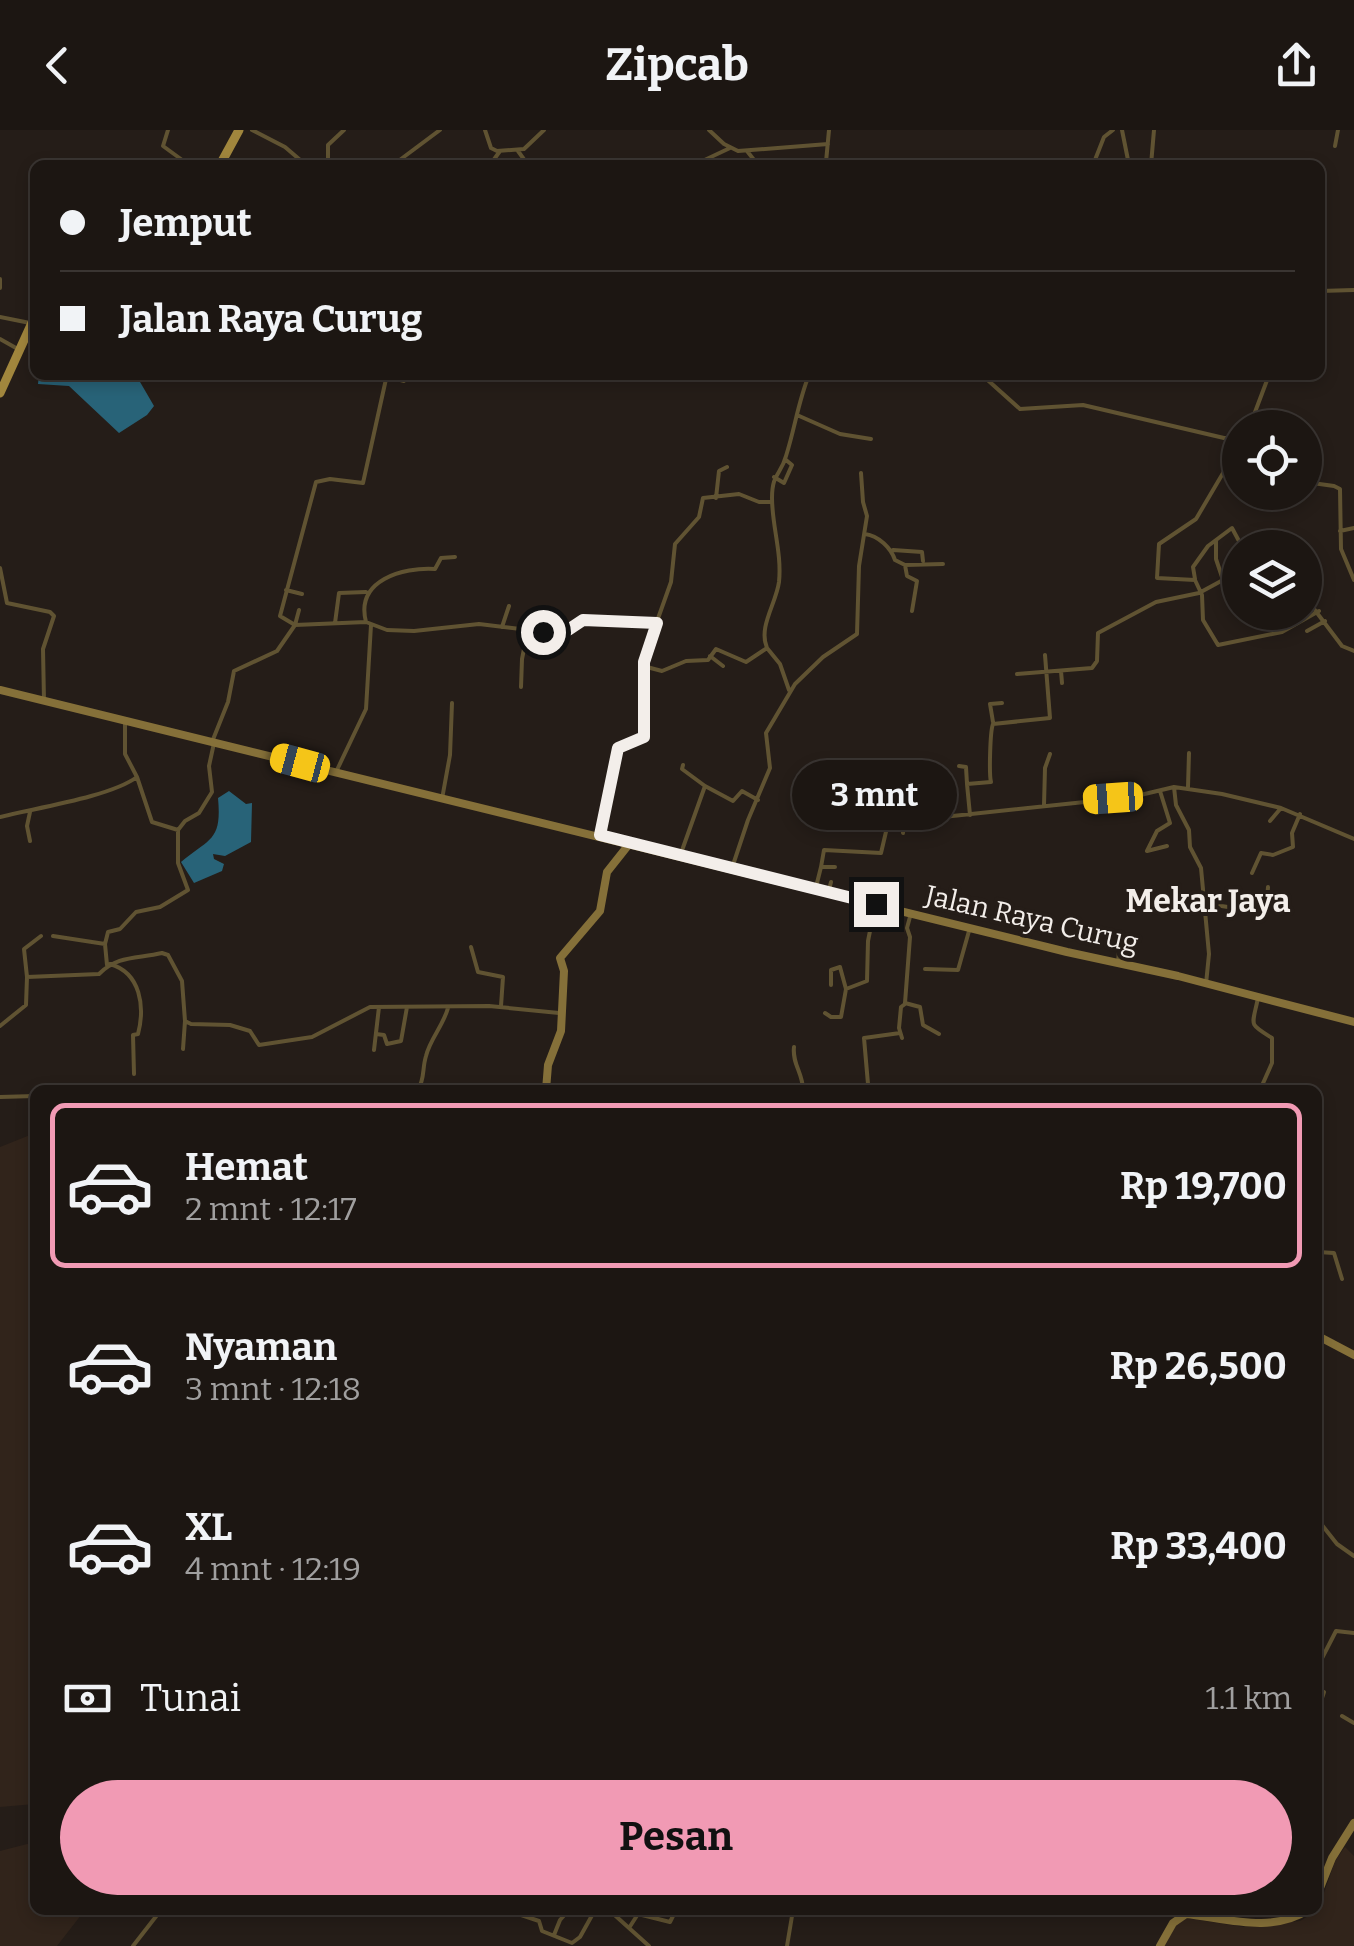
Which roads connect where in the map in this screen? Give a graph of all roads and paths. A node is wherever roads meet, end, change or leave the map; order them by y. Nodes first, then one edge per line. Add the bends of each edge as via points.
1 (168, 130) edge
2 (239, 130) edge
3 (252, 130) edge
4 (344, 130) edge
5 (440, 130) edge
6 (485, 130) edge
7 (544, 130) edge
8 (709, 130) edge
9 (829, 130) edge
10 (1100, 130) edge
11 (1122, 130) edge
12 (1154, 130) edge
13 (1345, 130) edge
14 (1338, 131) edge
15 (1110, 132) edge
16 (828, 144) junction
17 (1335, 146) dead end
18 (730, 148) junction
19 (518, 150) junction
20 (500, 151) junction
21 (746, 151) junction
22 (182, 160) edge
23 (223, 160) edge
24 (300, 160) edge
25 (328, 160) edge
26 (400, 160) edge
27 (494, 160) edge
28 (525, 160) edge
29 (705, 160) edge
30 (754, 160) edge
31 (826, 160) edge
32 (1096, 160) edge
33 (1129, 160) edge
34 (1152, 160) edge
35 (0, 278) edge
36 (0, 288) edge
37 (1354, 290) edge
38 (1325, 291) edge
39 (0, 317) edge
40 (30, 320) edge
41 (30, 329) edge
42 (0, 339) edge
43 (20, 351) junction
44 (386, 380) edge
45 (807, 380) edge
46 (988, 380) edge
47 (1268, 380) edge
48 (0, 393) edge
49 (1257, 410) edge
50 (797, 416) junction
51 (1222, 438) edge
52 (871, 439) dead end
53 (786, 460) junction
54 (728, 467) dead end
55 (861, 473) dead end
56 (1222, 475) edge
57 (774, 476) junction
58 (1322, 486) edge
59 (716, 498) junction
60 (772, 502) junction
61 (1354, 528) edge
62 (1340, 532) junction
63 (865, 534) junction
64 (1222, 535) edge
65 (1216, 540) junction
66 (893, 550) junction
67 (455, 557) dead end
68 (924, 563) junction
69 (943, 564) dead end
70 (905, 565) junction
71 (0, 568) edge
72 (1222, 577) edge
73 (1195, 580) junction
74 (1354, 580) edge
75 (1222, 581) edge
76 (286, 590) junction
77 (1201, 592) junction
78 (366, 593) junction
79 (302, 594) dead end
80 (509, 606) dead end
81 (298, 610) dead end
82 (912, 612) dead end
83 (1322, 616) edge
84 (1325, 621) junction
85 (335, 623) junction
86 (657, 623) junction
87 (295, 624) junction
88 (369, 624) junction
89 (502, 628) junction
90 (528, 629) junction
91 (1286, 630) edge
92 (1307, 631) dead end
93 (767, 648) junction
94 (1354, 651) edge
95 (1044, 655) dead end
96 (710, 656) junction
97 (644, 666) junction
98 (723, 666) dead end
99 (1047, 671) junction
100 (1061, 671) junction
101 (1017, 674) dead end
102 (1062, 682) dead end
103 (522, 687) dead end
104 (0, 690) edge
105 (790, 690) junction
106 (44, 701) junction
107 (452, 703) dead end
108 (1002, 703) dead end
109 (125, 722) junction
110 (994, 723) junction
111 (213, 742) junction
112 (1189, 753) dead end
113 (1050, 754) dead end
114 (683, 765) dead end
115 (959, 766) dead end
116 (336, 772) junction
117 (137, 778) junction
118 (967, 784) junction
119 (705, 786) junction
120 (1174, 786) junction
121 (1188, 787) junction
122 (1160, 791) junction
123 (442, 800) junction
124 (758, 800) junction
125 (1044, 806) junction
126 (1281, 808) junction
127 (31, 810) junction
128 (1300, 814) junction
129 (970, 815) junction
130 (0, 817) edge
131 (904, 819) junction
132 (1183, 820) junction
133 (1270, 822) dead end
134 (1170, 823) junction
135 (178, 830) junction
136 (903, 834) dead end
137 (600, 835) junction
138 (1354, 839) edge
139 (30, 841) dead end
140 (630, 843) junction
141 (1167, 846) dead end
142 (680, 856) junction
143 (821, 867) junction
144 (835, 867) dead end
145 (732, 868) junction
146 (1252, 873) dead end
147 (831, 882) dead end
148 (1268, 887) dead end
149 (815, 891) junction
150 (828, 894) junction
151 (1205, 903) junction
152 (876, 904) junction
153 (911, 913) junction
154 (970, 927) junction
155 (40, 936) dead end
156 (54, 936) dead end
157 (1120, 939) dead end
158 (105, 944) junction
159 (471, 947) dead end
160 (1118, 962) junction
161 (108, 965) junction
162 (925, 969) dead end
163 (27, 977) junction
164 (1206, 984) junction
165 (830, 986) dead end
166 (846, 990) junction
167 (1258, 998) junction
168 (905, 1004) junction
169 (378, 1006) junction
170 (500, 1006) junction
171 (407, 1007) junction
172 (448, 1008) junction
173 (561, 1013) junction
174 (825, 1013) dead end
175 (185, 1021) junction
176 (1354, 1022) edge
177 (0, 1026) edge
178 (376, 1034) junction
179 (939, 1034) dead end
180 (794, 1048) dead end
181 (183, 1049) dead end
182 (374, 1050) dead end
183 (134, 1074) dead end
184 (421, 1085) edge
185 (546, 1085) edge
186 (803, 1085) edge
187 (868, 1085) edge
188 (1262, 1085) edge
189 (30, 1096) edge
190 (0, 1097) edge
191 (1322, 1252) edge
192 (1342, 1278) dead end
193 (1322, 1338) edge
194 (1354, 1355) edge
195 (1322, 1525) edge
196 (1354, 1556) edge
197 (1354, 1633) edge
198 (1322, 1658) edge
199 (1342, 1716) dead end
200 (1354, 1724) edge
201 (1352, 1830) edge
202 (1322, 1883) edge
203 (157, 1915) edge
204 (520, 1915) edge
205 (564, 1915) edge
206 (593, 1915) edge
207 (614, 1915) edge
208 (637, 1915) edge
209 (642, 1915) edge
210 (674, 1915) edge
211 (792, 1915) edge
212 (1185, 1915) edge
213 (1191, 1915) edge
214 (1298, 1915) edge
215 (629, 1928) junction
216 (554, 1936) junction
217 (134, 1946) edge
218 (649, 1946) edge
219 (787, 1946) edge
220 (1160, 1946) edge

1 - 22 street via 163,146
2 - 23 main road
3 - 24 street
4 - 25 street via 328,146
5 - 26 street
6 - 20 street via 491,148
7 - 19 street
8 - 18 street
9 - 16 street
10 - 15 street
11 - 33 street
12 - 34 street
13 - 14 street
14 - 17 street
15 - 32 street
16 - 21 street
16 - 31 street
18 - 21 street
18 - 29 street
19 - 20 street
19 - 28 street
20 - 27 street
21 - 30 street
35 - 36 street
37 - 38 street
39 - 40 street
41 - 43 main road
42 - 43 street
43 - 48 main road
44 - 76 street via 364,484 316,482
45 - 50 street
46 - 51 street via 1020,409 1083,405
47 - 49 street
50 - 52 street
50 - 53 street
53 - 57 street
53 - 57 street via 792,464 784,483
54 - 59 street via 719,471
55 - 63 street
56 - 73 street via 1196,519 1158,546 1157,578
57 - 60 street
58 - 62 street via 1340,490
59 - 60 street via 738,494
59 - 86 street via 701,499 699,517 675,544
60 - 93 street via 780,566 763,634
61 - 62 street
62 - 74 street
63 - 66 street
63 - 105 street via 857,634
64 - 65 street
65 - 72 street
65 - 73 street via 1194,565
66 - 68 street via 922,552
66 - 70 street
67 - 78 street via 441,558 435,569 408,568
68 - 69 street
68 - 70 street
70 - 82 street via 917,582
71 - 106 street via 7,604 54,616 44,649
73 - 77 street
75 - 77 street
76 - 79 street
76 - 87 street via 280,616
77 - 91 street via 1203,620 1218,645
77 - 100 street via 1153,603 1098,632 1095,665
78 - 85 street via 339,593
78 - 88 street
80 - 89 street
81 - 87 street
83 - 84 street
84 - 92 street
84 - 94 street via 1342,646
85 - 87 street
85 - 88 street
86 - 90 street via 583,620 568,630 554,619 546,632
86 - 97 street
87 - 111 street via 276,650 234,671
88 - 89 street via 414,632 467,624
88 - 116 street via 366,708
89 - 90 street
90 - 103 street
93 - 96 street via 744,662 716,650
93 - 105 street
95 - 99 street
96 - 97 street via 662,671
96 - 98 street
97 - 137 street via 644,737 618,748
99 - 100 street
99 - 101 street
99 - 110 street via 1050,718
100 - 102 street
104 - 106 street, Jalan Raya Curug
105 - 124 street via 766,733 770,768
106 - 109 street, Jalan Raya Curug
107 - 123 street
108 - 110 street via 990,705
109 - 111 street, Jalan Raya Curug
109 - 117 street via 125,754
110 - 118 street via 991,782
111 - 116 street, Jalan Raya Curug
111 - 135 street via 212,792
112 - 121 street
113 - 125 street
114 - 119 street
115 - 118 street via 966,767
116 - 123 street, Jalan Raya Curug
117 - 127 street
117 - 135 street via 151,821
118 - 129 street
119 - 124 street via 733,801 742,791
119 - 142 street
120 - 121 street
120 - 122 street
120 - 132 street
121 - 126 street
122 - 125 street
122 - 134 street
123 - 137 street, Jalan Raya Curug
124 - 145 street
125 - 129 street
126 - 128 street
126 - 133 street
127 - 130 street
127 - 139 street
128 - 138 street
128 - 146 street via 1293,847 1260,853
129 - 131 street
131 - 136 street
131 - 143 street via 887,820 881,852 824,850
132 - 134 street
132 - 151 street via 1200,864
134 - 141 street via 1147,851
135 - 158 street via 178,863 188,890 136,912 108,932
137 - 140 street, Jalan Raya Curug
140 - 142 street, Jalan Raya Curug
140 - 173 street via 607,872 600,912 560,958
142 - 145 street, Jalan Raya Curug
143 - 144 street
143 - 149 street
145 - 149 street, Jalan Raya Curug
147 - 150 street
148 - 151 street via 1260,905
149 - 150 street, Jalan Raya Curug
150 - 152 street, Jalan Raya Curug
151 - 164 street
152 - 153 street, Jalan Raya Curug
152 - 166 street via 868,979
153 - 154 street, Jalan Raya Curug
153 - 168 street
154 - 160 street, Jalan Raya Curug
154 - 162 street via 958,970
155 - 163 street via 24,949
156 - 158 street
157 - 160 street
158 - 161 street
159 - 170 street via 478,972 503,977
160 - 164 street, Jalan Raya Curug
161 - 163 street via 98,974
161 - 175 street via 168,955 182,981
161 - 183 street via 127,971 140,995
163 - 177 street via 26,1005
164 - 167 street, Jalan Raya Curug
165 - 166 street via 831,970 840,967
166 - 174 street via 842,1016
167 - 176 street, Jalan Raya Curug
167 - 188 street via 1253,1027 1272,1038 1272,1063
168 - 179 street via 920,1008 922,1024
168 - 187 street via 901,1036 864,1038
169 - 171 street
169 - 175 street via 312,1037 258,1045 250,1031 230,1024
169 - 178 street
170 - 172 street
170 - 173 street
171 - 172 street
171 - 178 street via 398,1044
172 - 184 street
173 - 185 street
175 - 181 street
178 - 182 street
180 - 186 street
189 - 190 street
191 - 192 street via 1334,1253
193 - 194 street
195 - 196 street
197 - 198 street via 1336,1631
199 - 200 street
201 - 202 street
203 - 217 street
204 - 216 street
205 - 216 street
206 - 216 street via 576,1942
207 - 215 street
208 - 215 street
209 - 210 street via 670,1922
211 - 219 street
212 - 220 street
213 - 214 street via 1225,1922
215 - 218 street

